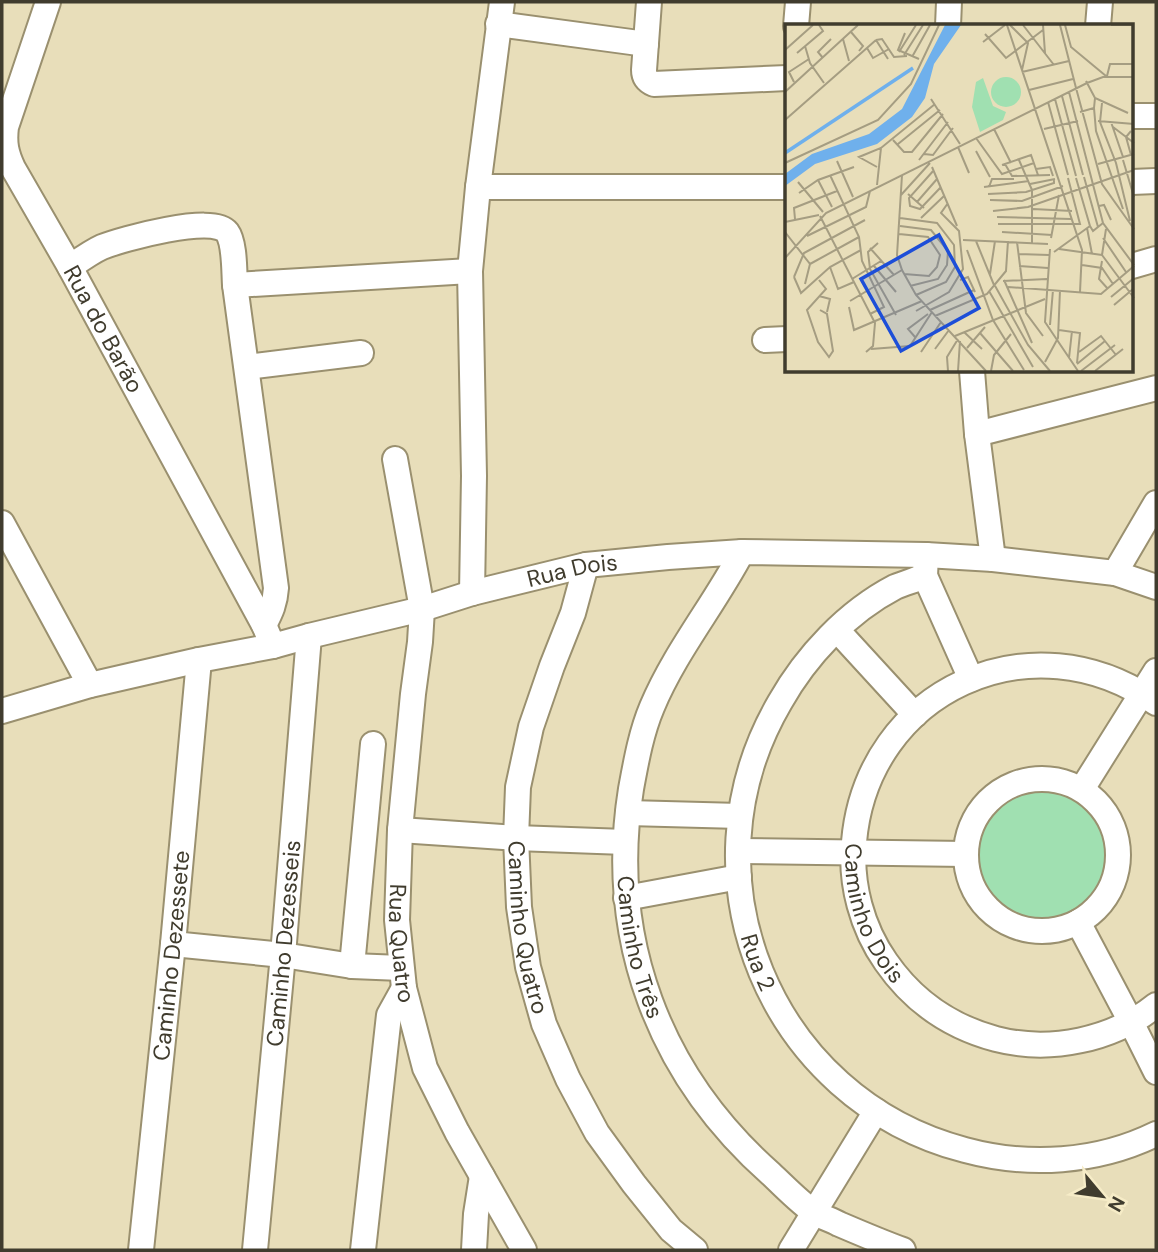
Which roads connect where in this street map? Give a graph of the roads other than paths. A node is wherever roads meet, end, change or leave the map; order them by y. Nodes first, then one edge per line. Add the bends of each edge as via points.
1 (48, 2) edge
2 (649, 2) edge
3 (798, 2) edge
4 (950, 2) edge
5 (1100, 2) edge
6 (500, 13) edge
7 (796, 24) edge
8 (948, 24) edge
9 (1098, 24) edge
10 (646, 44) junction
11 (785, 78) edge
12 (1134, 116) edge
13 (1156, 116) edge
14 (1156, 181) edge
15 (1134, 182) edge
16 (478, 187) junction
17 (785, 187) edge
18 (1156, 259) edge
19 (1134, 265) edge
20 (70, 267) junction
21 (470, 271) junction
22 (235, 285) junction
23 (361, 353) dead end
24 (247, 367) junction
25 (972, 373) edge
26 (1156, 388) edge
27 (977, 434) junction
28 (395, 459) dead end
29 (1156, 503) edge
30 (2, 523) edge
31 (742, 552) junction
32 (993, 559) junction
33 (586, 565) junction
34 (925, 566) junction
35 (1115, 573) junction
36 (1156, 587) edge
37 (472, 593) junction
38 (422, 609) junction
39 (837, 630) junction
40 (268, 636) junction
41 (309, 636) junction
42 (199, 660) junction
43 (1156, 671) edge
44 (971, 679) junction
45 (90, 685) junction
46 (1149, 697) edge
47 (2, 711) edge
48 (915, 715) junction
49 (373, 744) dead end
50 (1082, 789) junction
51 (628, 813) junction
52 (740, 816) junction
53 (400, 830) junction
54 (516, 838) junction
55 (625, 842) junction
56 (738, 851) junction
57 (853, 852) junction
58 (966, 853) junction
59 (739, 877) junction
60 (626, 898) junction
61 (1078, 922) junction
62 (173, 944) junction
63 (284, 955) junction
64 (352, 966) junction
65 (402, 978) junction
66 (1156, 1005) edge
67 (1132, 1022) junction
68 (1156, 1072) edge
69 (876, 1111) junction
70 (1156, 1134) edge
71 (482, 1176) junction
72 (815, 1213) junction
73 (141, 1250) edge
74 (255, 1250) edge
75 (363, 1250) edge
76 (474, 1250) edge
77 (524, 1250) edge
78 (695, 1250) edge
79 (792, 1250) edge
80 (903, 1250) edge

1 - 20 street, Rua do Barão via 4,141 13,168
2 - 10 street
3 - 7 street
4 - 8 street
5 - 9 street
6 - 10 street
6 - 16 street
10 - 11 street via 645,79 654,84
12 - 13 street
14 - 15 street
16 - 17 street
16 - 21 street
18 - 19 street
20 - 22 street via 100,248 137,236 207,225 226,231
20 - 40 street, Rua do Barão
21 - 22 street
21 - 37 street
22 - 24 street
23 - 24 street
24 - 40 street via 276,588
25 - 27 street
26 - 27 street
27 - 32 street
28 - 38 street, Rua Quatro
29 - 35 street
30 - 45 street
31 - 33 street, Rua Dois
31 - 34 street, Rua Dois
31 - 51 street, Caminho Três via 651,708 637,754
32 - 34 street, Rua Dois
32 - 35 street, Rua Dois
33 - 37 street, Rua Dois
33 - 54 street, Caminho Quatro via 531,727 518,787
34 - 39 street, Rua 2
34 - 44 street
35 - 36 street, Rua Dois
37 - 38 street, Rua Dois
38 - 41 street, Rua Dois
38 - 53 street, Rua Quatro
39 - 48 street
39 - 52 street, Rua 2 via 790,684 772,715 757,748
40 - 41 street, Rua Dois
40 - 42 street, Rua Dois
41 - 63 street, Caminho Dezesseis
42 - 45 street, Rua Dois
42 - 62 street, Caminho Dezessete
43 - 46 street
44 - 46 street, Caminho Dois via 1014,667 1058,665 1101,674
44 - 48 street, Caminho Dois
45 - 47 street, Rua Dois
46 - 50 street
48 - 57 street, Caminho Dois via 874,768 859,809
49 - 64 street
50 - 58 street via 1040,778 1006,788 979,812
50 - 61 street via 1107,814 1118,857 1109,891 1093,912
51 - 52 street
51 - 55 street, Caminho Três
52 - 56 street, Rua 2
53 - 54 street
53 - 65 street, Rua Quatro via 397,920
54 - 55 street
54 - 78 street, Caminho Quatro via 528,967 548,1035 597,1133 671,1230
55 - 60 street, Caminho Três
56 - 57 street
56 - 59 street, Rua 2
57 - 58 street
57 - 67 street, Caminho Dois via 857,896 876,947 909,990 943,1017 982,1035 1047,1045 1101,1035
58 - 61 street via 973,888 1002,920 1044,931
59 - 60 street
59 - 69 street, Rua 2 via 754,955 784,1018 827,1073
60 - 72 street, Caminho Três via 646,992 688,1079 747,1153
61 - 67 street
62 - 63 street
62 - 73 street, Caminho Dezessete
63 - 64 street
63 - 74 street, Caminho Dezesseis
64 - 65 street
65 - 71 street, Rua Quatro via 425,1068
65 - 75 street via 389,1015
66 - 67 street, Caminho Dois
67 - 68 street
69 - 70 street, Rua 2 via 946,1145 1015,1160 1085,1157
69 - 72 street
71 - 76 street
71 - 77 street, Rua Quatro
72 - 79 street
72 - 80 street, Caminho Três

